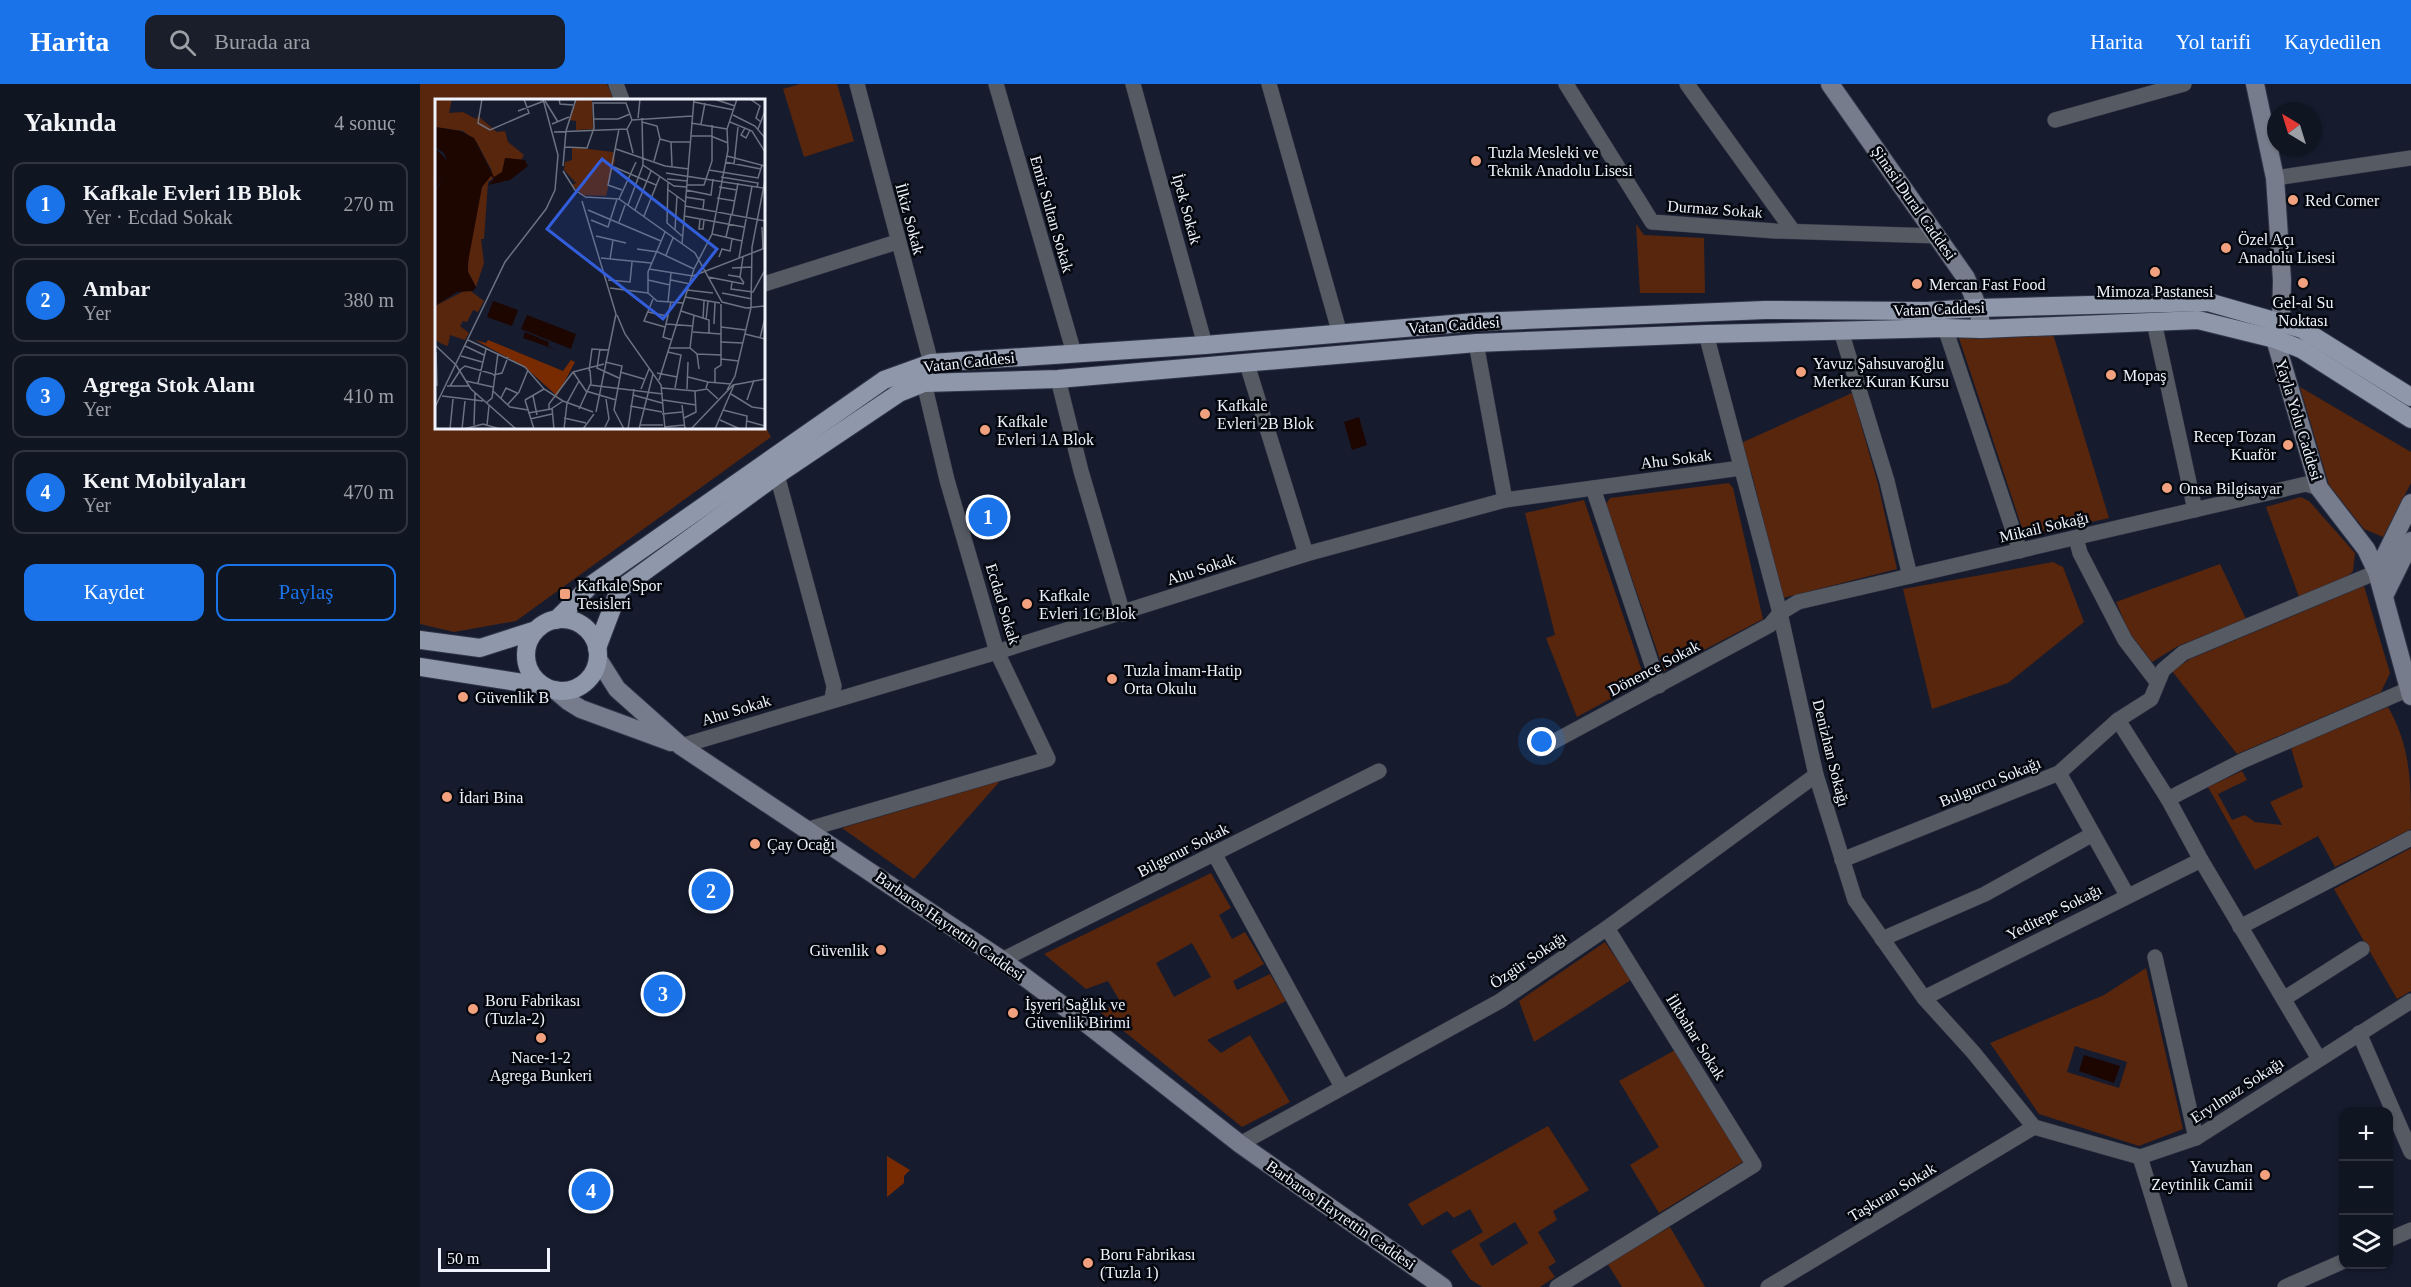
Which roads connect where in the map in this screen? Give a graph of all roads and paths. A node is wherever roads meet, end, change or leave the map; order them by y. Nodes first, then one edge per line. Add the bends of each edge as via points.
1 (616, 84) edge
2 (857, 84) edge
3 (996, 84) edge
4 (1133, 84) edge
5 (1269, 84) edge
6 (1566, 84) edge
7 (1687, 84) edge
8 (1830, 84) edge
9 (2184, 84) edge
10 (2255, 84) edge
11 (622, 99) edge
12 (2055, 120) dead end
13 (2411, 158) edge
14 (2275, 178) junction
15 (1793, 231) junction
16 (1938, 236) junction
17 (897, 242) junction
18 (765, 284) edge
19 (1978, 308) junction
20 (2281, 321) junction
21 (2154, 322) junction
22 (1945, 328) junction
23 (1982, 329) junction
24 (1841, 331) junction
25 (1340, 334) junction
26 (1706, 334) junction
27 (2275, 339) junction
28 (1476, 343) junction
29 (1205, 345) junction
30 (1074, 353) junction
31 (930, 363) junction
32 (1247, 364) junction
33 (1058, 379) junction
34 (924, 383) junction
35 (2411, 397) edge
36 (2411, 419) edge
37 (1741, 468) junction
38 (777, 475) junction
39 (1593, 488) junction
40 (2319, 488) junction
41 (1505, 500) junction
42 (2411, 503) edge
43 (2195, 510) junction
44 (2076, 538) junction
45 (2411, 541) edge
46 (2020, 551) junction
47 (1306, 554) junction
48 (2377, 572) junction
49 (1910, 576) junction
50 (2384, 596) junction
51 (1780, 613) junction
52 (1123, 614) junction
53 (556, 620) junction
54 (536, 630) junction
55 (420, 639) edge
56 (997, 652) junction
57 (597, 653) junction
58 (420, 667) edge
59 (2157, 682) junction
60 (1659, 686) junction
61 (549, 688) junction
62 (2410, 692) edge
63 (832, 700) junction
64 (2118, 720) junction
65 (681, 746) junction
66 (1540, 749) dead end
67 (1379, 771) dead end
68 (2059, 773) junction
69 (1816, 775) junction
70 (2168, 799) junction
71 (808, 829) junction
72 (2093, 834) junction
73 (2411, 838) edge
74 (1215, 855) junction
75 (1842, 860) junction
76 (2201, 860) junction
77 (2127, 896) junction
78 (2240, 927) junction
79 (1607, 928) junction
80 (1882, 939) junction
81 (2362, 949) dead end
82 (2155, 957) dead end
83 (1002, 960) junction
84 (1924, 998) junction
85 (2284, 998) junction
86 (2411, 1001) edge
87 (2359, 1033) junction
88 (2319, 1059) junction
89 (1341, 1087) junction
90 (2034, 1127) junction
91 (2196, 1138) junction
92 (1240, 1144) junction
93 (2411, 1152) edge
94 (2140, 1157) junction
95 (2411, 1230) edge
96 (2393, 1238) edge
97 (2339, 1262) edge
98 (1443, 1287) edge
99 (1557, 1287) edge
100 (1768, 1287) edge
101 (2180, 1287) edge
102 (2285, 1287) edge

1 - 11 street
2 - 17 street, İlkiz Sokak
3 - 30 street, Emir Sultan Sokak
4 - 29 street, İpek Sokak
5 - 25 street
6 - 15 street, Durmaz Sokak via 1652,222
7 - 15 street
8 - 16 street, Şinasi Dural Caddesi
9 - 12 street
10 - 14 street
13 - 14 street
14 - 20 street
15 - 16 street, Durmaz Sokak
16 - 19 street, Şinasi Dural Caddesi via 1966,278
17 - 18 street
17 - 31 street, İlkiz Sokak
19 - 20 main road, Vatan Caddesi via 2208,302
19 - 23 street, Şinasi Dural Caddesi
19 - 25 main road, Vatan Caddesi via 1610,316
20 - 27 street
20 - 35 main road, Vatan Caddesi via 2302,329
21 - 23 main road, Vatan Caddesi
21 - 27 main road, Vatan Caddesi via 2198,320
21 - 43 street
22 - 23 main road, Vatan Caddesi
22 - 24 main road, Vatan Caddesi
22 - 46 street
24 - 26 main road, Vatan Caddesi
24 - 49 street via 1887,481
25 - 29 main road, Vatan Caddesi
26 - 28 main road, Vatan Caddesi
26 - 37 street, Denizhan Sokağı
27 - 36 main road, Vatan Caddesi via 2301,349
27 - 40 street, Yayla Yolu Caddesi
28 - 32 main road, Vatan Caddesi
28 - 41 street
29 - 30 main road, Vatan Caddesi
30 - 31 main road, Vatan Caddesi
31 - 53 main road, Vatan Caddesi via 884,380 591,585
32 - 33 main road, Vatan Caddesi
32 - 47 street
33 - 34 main road, Vatan Caddesi
33 - 52 street
34 - 38 main road, Vatan Caddesi via 899,393
34 - 56 street, Ecdad Sokak via 947,480
37 - 39 street, Ahu Sokak
37 - 51 street, Denizhan Sokağı
38 - 57 main road, Vatan Caddesi via 619,590
38 - 63 street via 834,686
39 - 41 street, Ahu Sokak
39 - 60 street
40 - 43 street, Mikail Sokağı via 2306,484
40 - 48 street, Yayla Yolu Caddesi via 2366,549
41 - 47 street, Ahu Sokak
42 - 48 street
43 - 44 street, Mikail Sokağı
44 - 46 street, Mikail Sokağı
44 - 59 street via 2125,640
45 - 50 street
46 - 49 street, Mikail Sokağı
47 - 52 street, Ahu Sokak
48 - 50 street, Yayla Yolu Caddesi
48 - 59 street, Bulgurcu Sokağı via 2183,653 2163,670
49 - 51 street, Mikail Sokağı via 1798,602
50 - 62 street, Yayla Yolu Caddesi
51 - 60 street, Dönence Sokak via 1770,625
51 - 69 street, Denizhan Sokağı
52 - 56 street, Ahu Sokak
53 - 54 main road
53 - 57 main road via 577,622 586,629
54 - 55 main road via 480,648
54 - 61 main road via 526,649 526,659 529,670
56 - 63 street, Ahu Sokak
56 - 71 street, Ecdad Sokak via 1048,759
57 - 61 main road via 588,680 567,691
57 - 65 street via 617,689
58 - 61 main road
59 - 64 street, Bulgurcu Sokağı via 2151,699
60 - 66 street, Dönence Sokak
61 - 65 street via 581,709
62 - 70 street via 2242,761
63 - 65 street, Ahu Sokak
64 - 68 street, Bulgurcu Sokağı
64 - 70 street
65 - 71 street, Barbaros Hayrettin Caddesi
67 - 74 street, Bilgenur Sokak
68 - 72 street
68 - 75 street, Bulgurcu Sokağı
69 - 75 street, Denizhan Sokağı
69 - 79 street, Özgür Sokağı
70 - 76 street
71 - 83 street, Barbaros Hayrettin Caddesi
72 - 77 street
72 - 80 street via 1985,894
73 - 78 street
74 - 83 street, Bilgenur Sokak
74 - 89 street
75 - 80 street, Denizhan Sokağı via 1855,900
76 - 77 street, Yeditepe Sokağı
76 - 78 street
77 - 84 street, Yeditepe Sokağı
78 - 85 street
79 - 89 street, Özgür Sokağı via 1500,1001
79 - 99 street, İlkbahar Sokak via 1754,1165
80 - 84 street, Denizhan Sokağı
81 - 85 street
82 - 91 street
83 - 92 street, Barbaros Hayrettin Caddesi
84 - 90 street, Denizhan Sokağı
85 - 88 street
86 - 87 street, Eryılmaz Sokağı
87 - 88 street, Eryılmaz Sokağı
87 - 93 street
88 - 91 street, Eryılmaz Sokağı
89 - 92 street, Özgür Sokağı
90 - 94 street
90 - 100 street, Taşkıran Sokak
91 - 94 street, Eryılmaz Sokağı
92 - 98 street, Barbaros Hayrettin Caddesi
94 - 101 street
95 - 96 street
97 - 102 street

